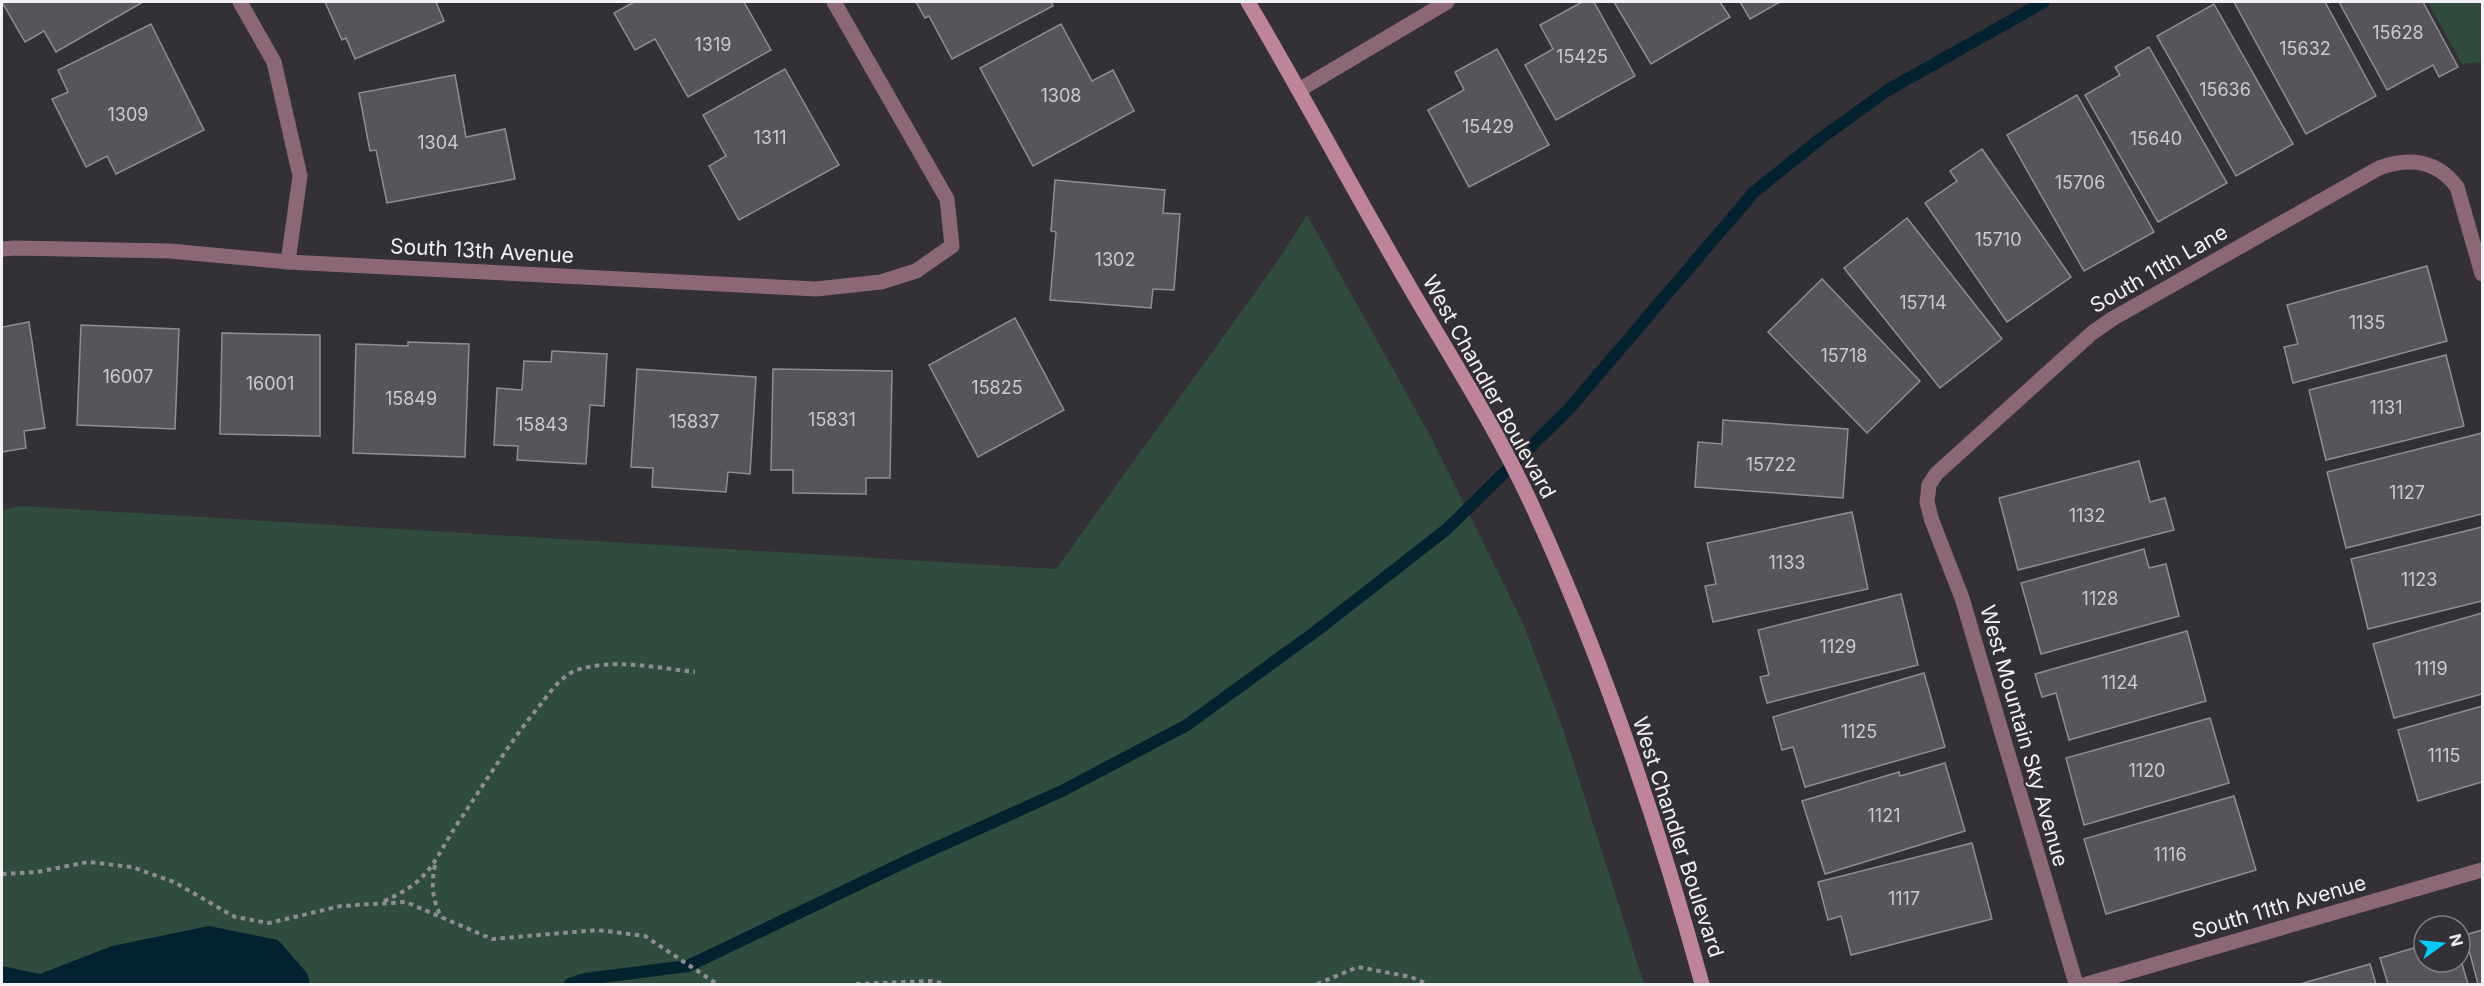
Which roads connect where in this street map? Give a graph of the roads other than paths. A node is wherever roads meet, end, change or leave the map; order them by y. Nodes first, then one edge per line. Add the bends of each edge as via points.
1 (240, 2) edge
2 (834, 2) edge
3 (1248, 2) edge
4 (1447, 2) edge
5 (1299, 90) junction
6 (2, 249) edge
7 (288, 262) junction
8 (2482, 274) edge
9 (1927, 502) joint
10 (2482, 870) edge
11 (1702, 984) edge
12 (2076, 984) edge
13 (2087, 984) edge

1 - 7 street via 274,62 300,176
2 - 7 street, South 13th Avenue via 947,199 952,246 916,271 881,282 816,289
3 - 5 main road, West Chandler Boulevard
4 - 5 street
5 - 11 main road, West Chandler Boulevard via 1482,409 1529,501 1623,728 1675,885
6 - 7 street, South 13th Avenue via 171,251
8 - 9 street, South 11th Lane via 2457,187 2451,179 2431,166 2397,161 2379,168 2112,319 1936,474 1929,485
9 - 12 street, West Mountain Sky Avenue via 1962,598
10 - 13 street, South 11th Avenue

